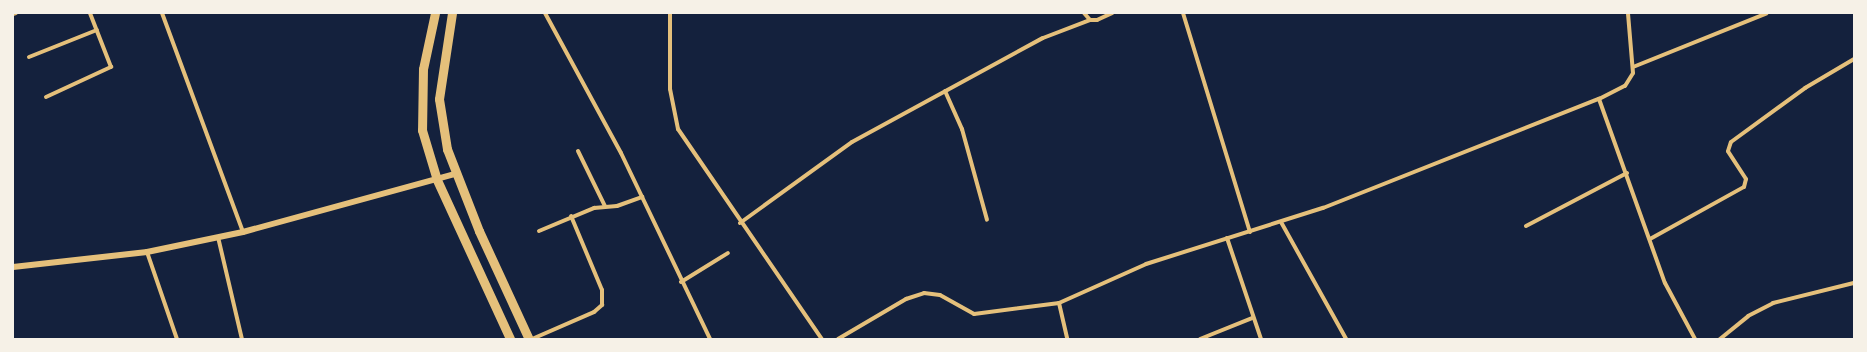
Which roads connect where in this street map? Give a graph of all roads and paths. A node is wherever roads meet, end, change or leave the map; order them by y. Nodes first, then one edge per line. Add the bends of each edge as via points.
1 (16, 13) edge
2 (90, 13) edge
3 (162, 13) edge
4 (435, 13) edge
5 (452, 13) edge
6 (545, 13) edge
7 (670, 13) edge
8 (1084, 13) edge
9 (1112, 13) edge
10 (1183, 13) edge
11 (1628, 13) edge
12 (1767, 13) edge
13 (13, 14) edge
14 (1090, 20) junction
15 (97, 30) junction
16 (29, 57) dead end
17 (1854, 60) edge
18 (1634, 67) junction
19 (945, 91) junction
20 (46, 97) dead end
21 (1599, 99) junction
22 (578, 151) dead end
23 (1627, 173) junction
24 (455, 174) junction
25 (437, 180) junction
26 (642, 196) junction
27 (605, 206) junction
28 (571, 216) junction
29 (987, 220) dead end
30 (1281, 222) junction
31 (740, 223) junction
32 (1526, 226) dead end
33 (539, 231) dead end
34 (243, 232) junction
35 (1250, 232) junction
36 (218, 237) junction
37 (1227, 238) junction
38 (1650, 239) junction
39 (147, 252) junction
40 (728, 253) dead end
41 (13, 266) edge
42 (681, 282) junction
43 (1854, 283) edge
44 (1059, 303) junction
45 (1252, 318) junction
46 (1208, 337) edge
47 (177, 339) edge
48 (242, 339) edge
49 (510, 339) edge
50 (530, 339) edge
51 (710, 339) edge
52 (822, 339) edge
53 (838, 339) edge
54 (1068, 339) edge
55 (1200, 339) edge
56 (1261, 339) edge
57 (1346, 339) edge
58 (1695, 339) edge
59 (1720, 339) edge

1 - 13 street
2 - 15 street
3 - 34 street
4 - 25 highway via 422,69 420,106 422,130
5 - 24 highway via 439,99
6 - 26 street
7 - 31 street via 669,77 676,124
8 - 14 street
9 - 14 street
10 - 35 street
11 - 18 street
12 - 18 street
14 - 19 street via 1043,38
15 - 16 street
15 - 20 street via 111,66
17 - 38 street via 1805,88 1731,142 1728,151 1746,179 1744,187
18 - 21 street via 1625,86
19 - 29 street via 962,129
19 - 31 street via 818,163
21 - 23 street
21 - 30 street
22 - 27 street
23 - 32 street
23 - 38 street
24 - 25 street
24 - 50 highway
25 - 34 street
25 - 49 highway
26 - 27 street via 617,206
26 - 42 street
27 - 28 street
28 - 33 street
28 - 50 street via 602,290 602,305 594,312
30 - 35 street
30 - 57 street
31 - 52 street via 772,264
34 - 36 street
35 - 37 street
36 - 39 street
36 - 48 street
37 - 44 street via 1146,264
37 - 45 street
38 - 58 street via 1665,283
39 - 41 street
39 - 47 street
40 - 42 street
42 - 51 street
43 - 59 street via 1773,303 1748,316
44 - 53 street via 974,314 940,295 924,293 901,302
44 - 54 street
45 - 46 street
45 - 56 street
46 - 55 street

